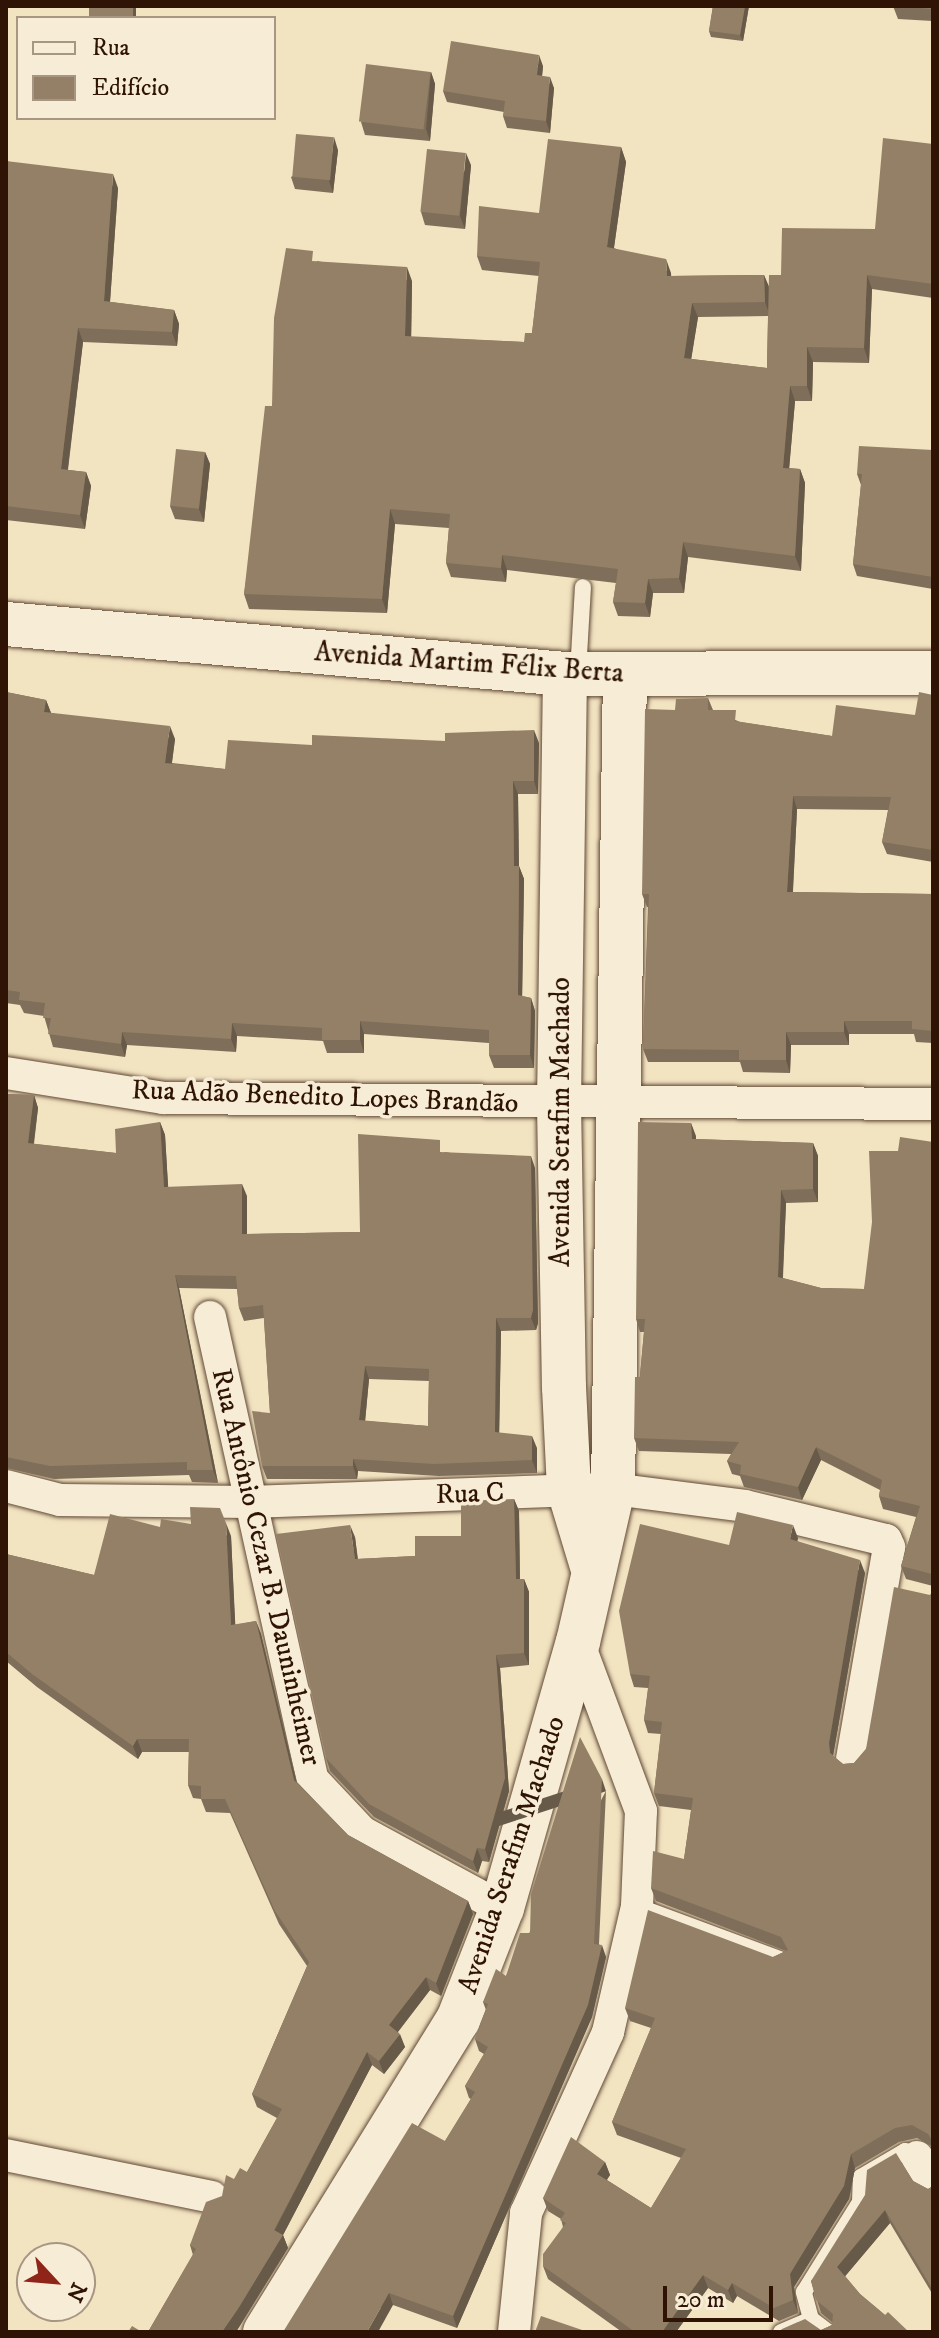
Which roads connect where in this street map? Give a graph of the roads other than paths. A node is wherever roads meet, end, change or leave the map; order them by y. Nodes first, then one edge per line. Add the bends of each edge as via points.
1 (583, 587) edge
2 (6, 624) edge
3 (933, 673) edge
4 (571, 674) junction
5 (625, 675) junction
6 (6, 1073) edge
7 (617, 1103) junction
8 (559, 1104) junction
9 (933, 1104) edge
10 (210, 1317) dead end
11 (6, 1486) edge
12 (613, 1489) junction
13 (569, 1490) junction
14 (250, 1502) junction
15 (592, 1566) junction
16 (578, 1642) junction
17 (852, 1759) dead end
18 (637, 1906) junction
19 (502, 1908) junction
20 (782, 1960) edge
21 (6, 2155) edge
22 (927, 2170) edge
23 (212, 2197) edge
24 (811, 2319) junction
25 (265, 2332) edge
26 (514, 2332) edge
27 (781, 2332) edge
28 (828, 2332) edge

1 - 4 lane
2 - 4 street, Avenida Martim Félix Berta
3 - 5 street, Avenida Martim Félix Berta
4 - 5 street, Avenida Martim Félix Berta
4 - 8 street, Avenida Serafim Machado
5 - 7 street, Avenida Serafim Machado
6 - 8 street, Rua Adão Benedito Lopes Brandão via 163,1098
7 - 8 street, Rua Adão Benedito Lopes Brandão
7 - 9 street, Rua Adão Benedito Lopes Brandão
7 - 12 street, Avenida Serafim Machado
8 - 13 street, Avenida Serafim Machado
10 - 14 street, Rua Antônio Cezar B. Dauninheimer
11 - 14 street, Rua C via 60,1500
12 - 13 street, Rua C
12 - 15 street, Avenida Serafim Machado
12 - 17 street, Rua C via 745,1506 886,1540 889,1585
13 - 14 street, Rua C
13 - 15 street, Avenida Serafim Machado
14 - 19 street, Rua Antônio Cezar B. Dauninheimer via 313,1780 362,1832
15 - 16 street, Avenida Serafim Machado
16 - 18 street via 641,1811
16 - 19 street, Avenida Serafim Machado
18 - 20 lane
18 - 26 street via 608,2032 526,2213
19 - 25 street, Avenida Serafim Machado via 458,2020
21 - 23 street
22 - 24 lane via 905,2151 861,2177 860,2202 804,2292
24 - 27 lane
24 - 28 lane

